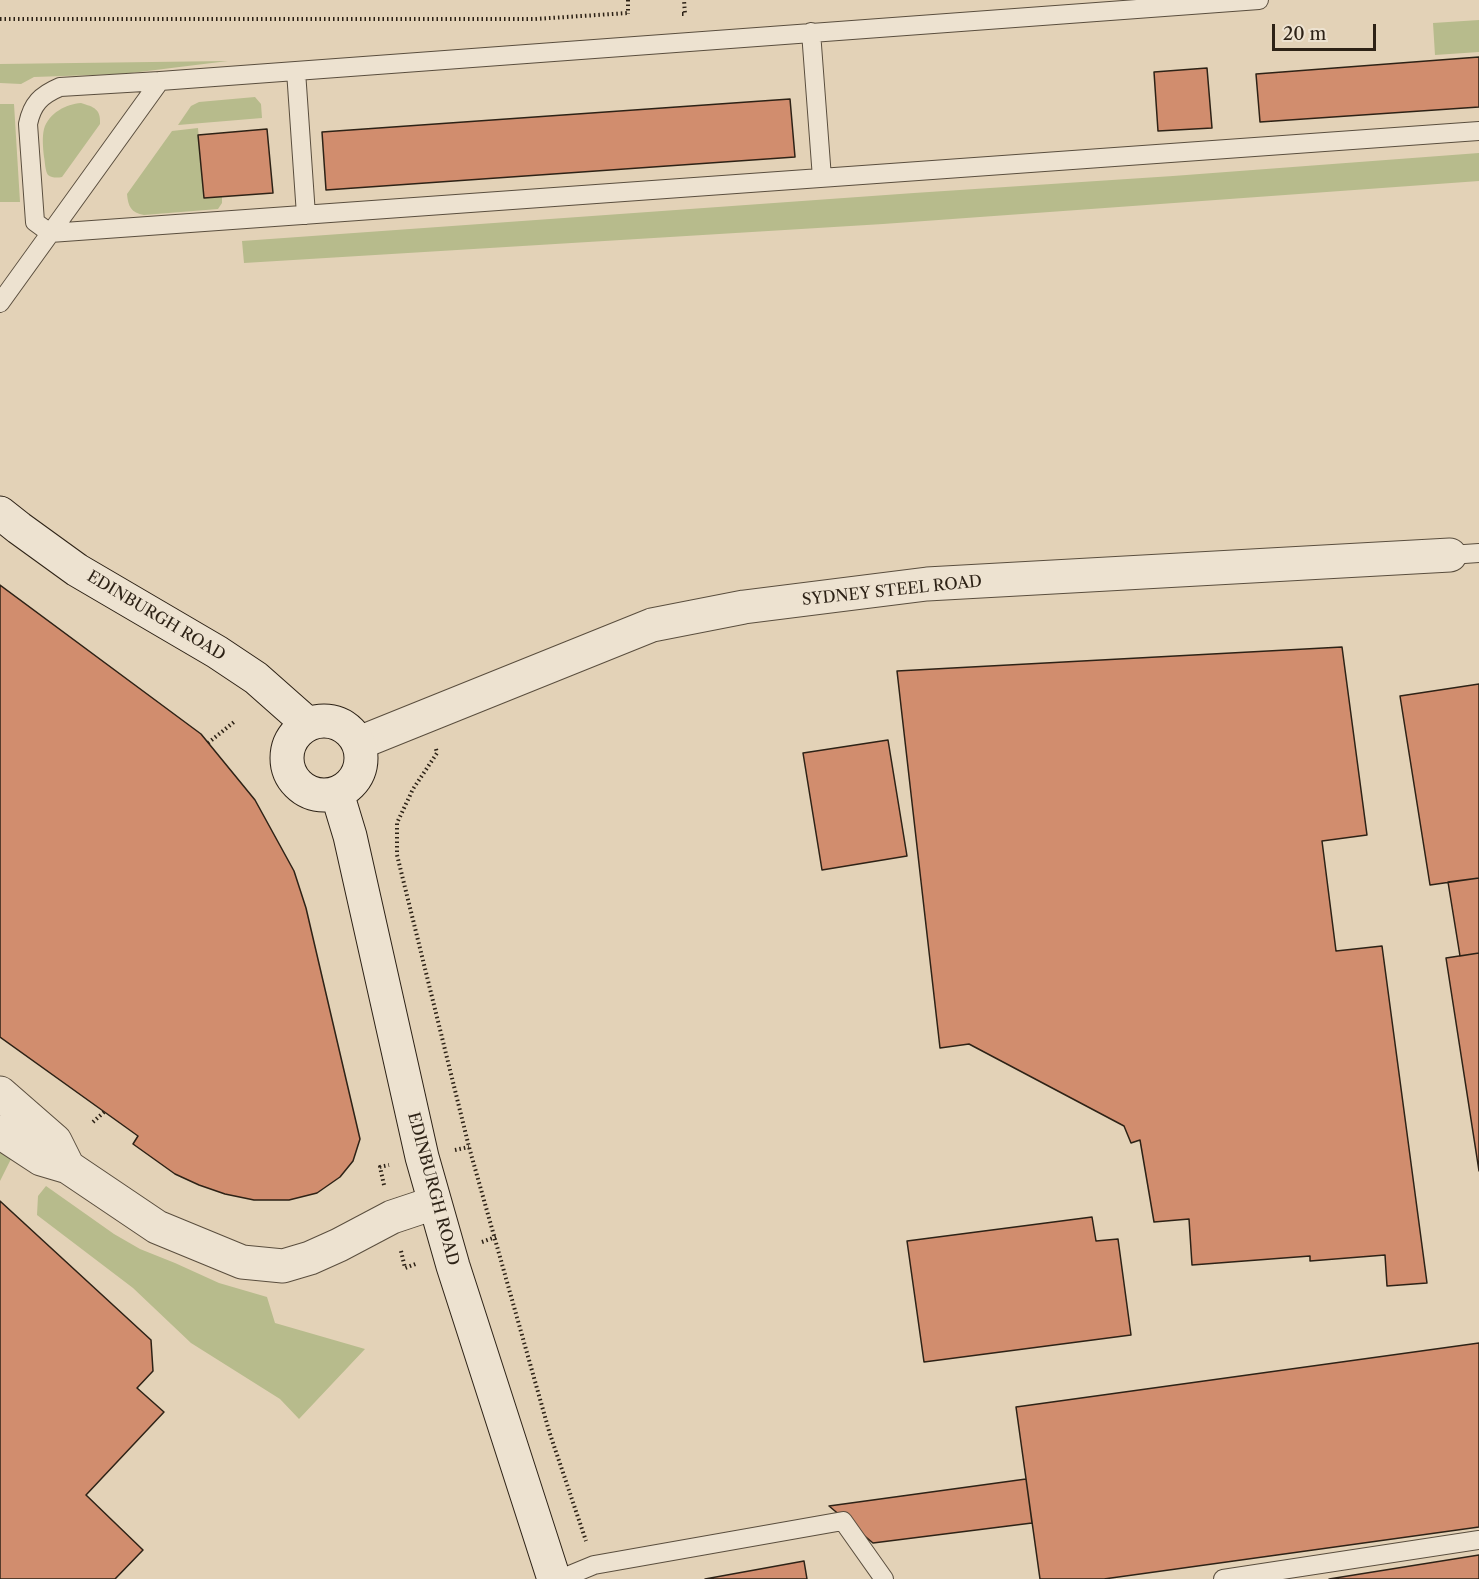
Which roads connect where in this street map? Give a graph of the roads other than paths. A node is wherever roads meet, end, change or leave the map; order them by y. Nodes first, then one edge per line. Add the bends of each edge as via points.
1 (1259, 0) edge
2 (811, 32) junction
3 (296, 71) junction
4 (160, 81) junction
5 (1479, 131) edge
6 (822, 178) junction
7 (306, 215) junction
8 (50, 233) junction
9 (0, 303) edge
10 (0, 513) edge
11 (1465, 554) edge
12 (308, 724) junction
13 (359, 743) junction
14 (338, 793) junction
15 (0, 1093) edge
16 (0, 1132) edge
17 (68, 1167) junction
18 (435, 1203) junction
19 (1479, 1540) edge
20 (554, 1579) edge
21 (560, 1579) edge
22 (884, 1579) edge
23 (1222, 1579) edge

1 - 2 lane
2 - 3 lane
2 - 6 lane
3 - 4 lane
3 - 7 lane
4 - 8 lane
4 - 8 lane via 60,87 36,103 28,124 35,222
5 - 6 lane
6 - 7 lane
7 - 8 lane
8 - 9 lane
10 - 12 street, EDINBURGH ROAD via 77,570 256,678
11 - 13 street, SYDNEY STEEL ROAD via 927,584 744,607 652,625
12 - 13 street via 320,720 343,725
12 - 14 street via 291,741 287,753 290,772 301,787 312,793
13 - 14 street via 361,767 356,778
14 - 18 street, EDINBURGH ROAD
15 - 17 street via 55,1142
16 - 17 street via 41,1159
17 - 18 street via 157,1227 242,1262 283,1266 310,1258 392,1217
18 - 20 street, EDINBURGH ROAD
19 - 23 lane
21 - 22 lane via 594,1565 843,1521

